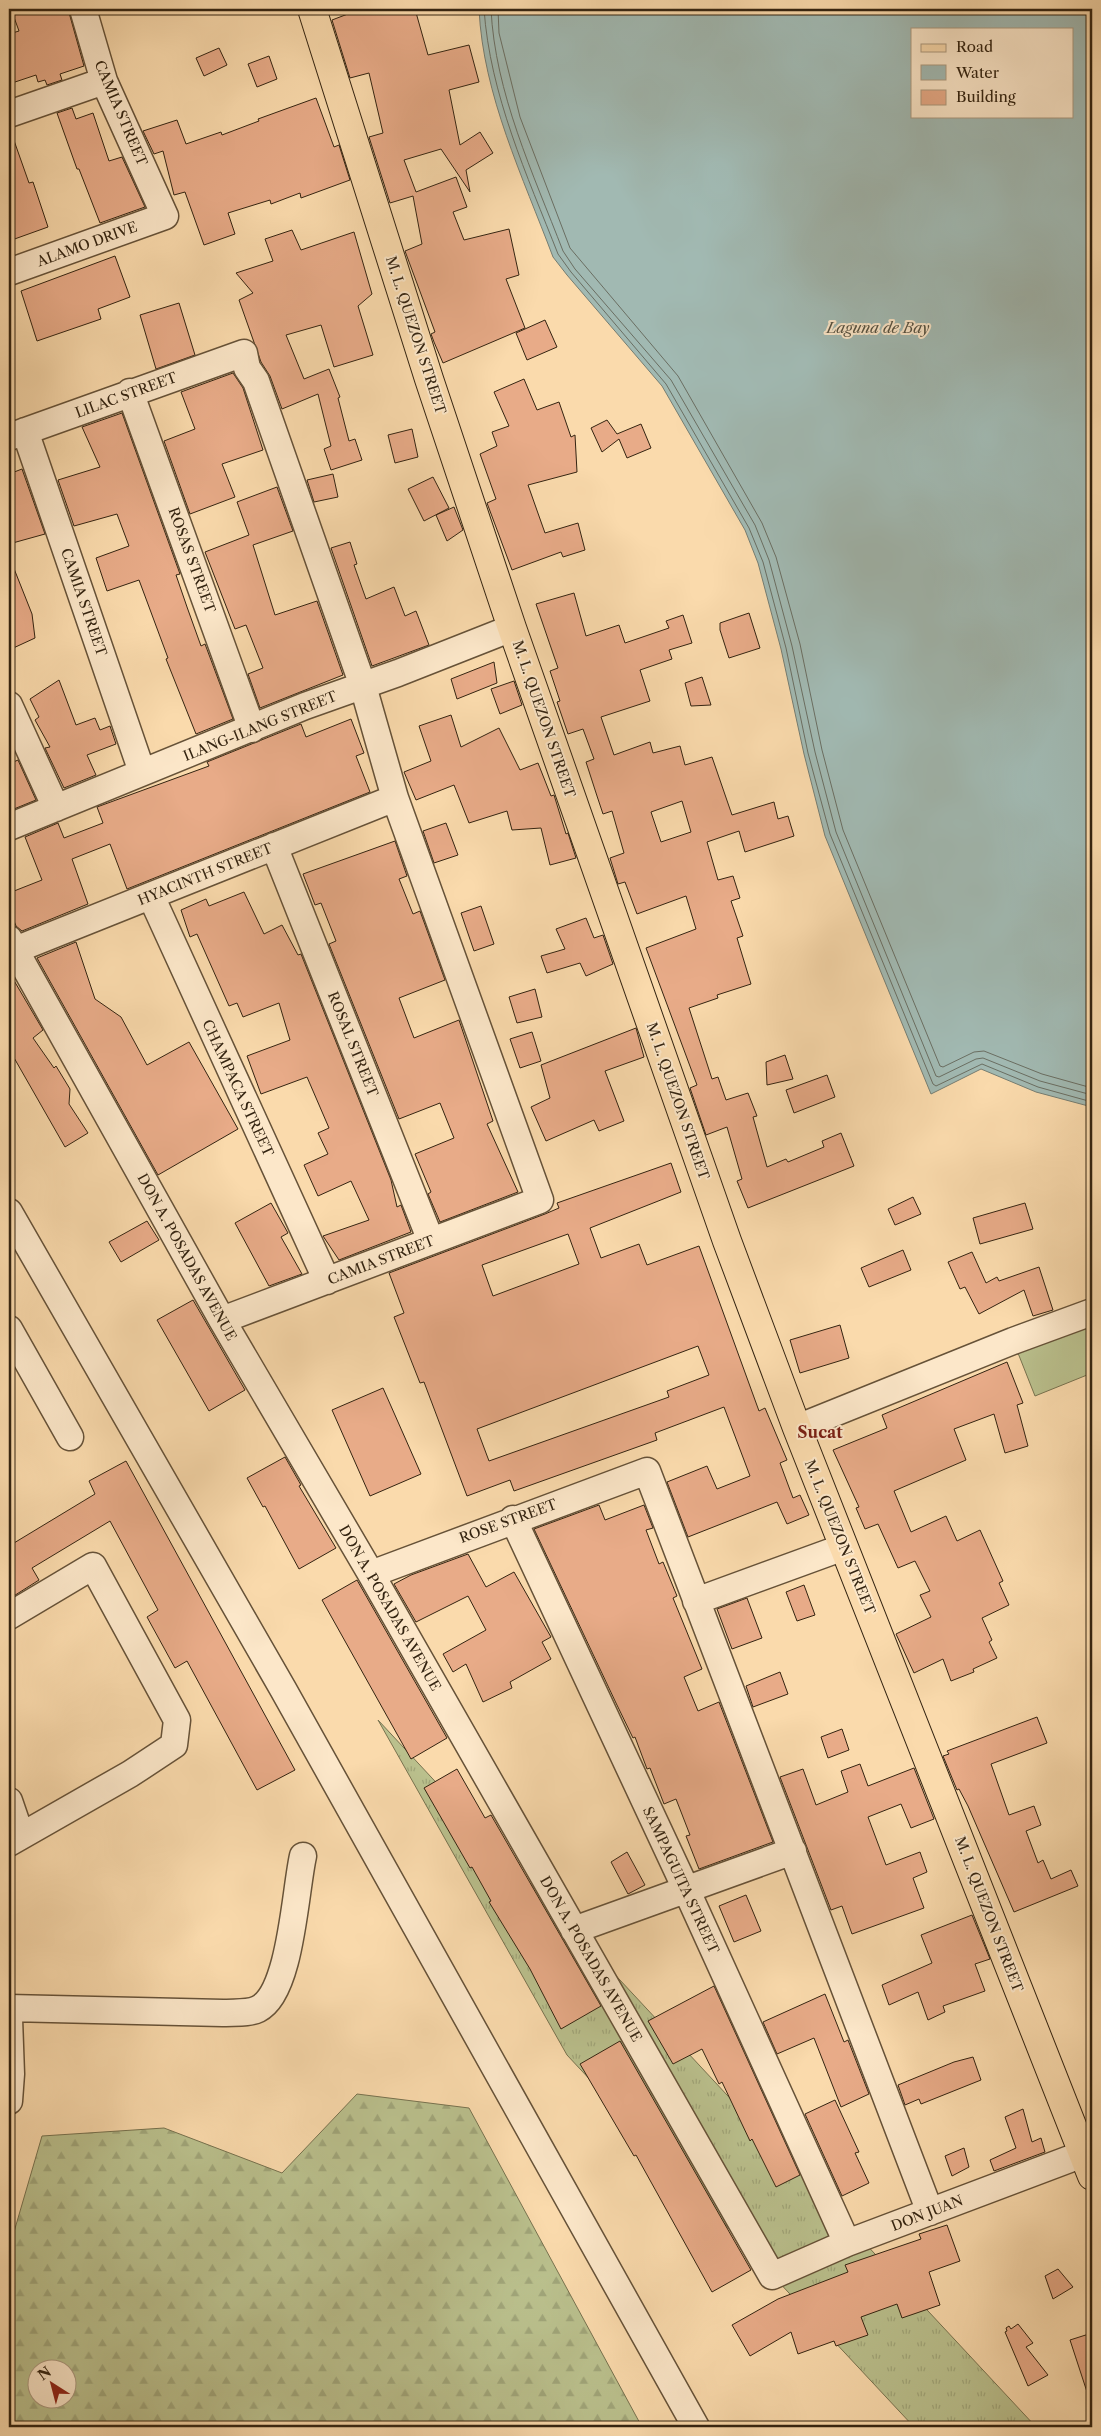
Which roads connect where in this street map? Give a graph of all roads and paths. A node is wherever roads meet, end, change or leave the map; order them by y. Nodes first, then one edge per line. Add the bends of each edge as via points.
1 (83, 9) edge
2 (312, 9) edge
3 (104, 81) junction
4 (9, 114) edge
5 (165, 216) joint
6 (9, 272) edge
7 (130, 392) junction
8 (17, 434) edge
9 (512, 628) junction
10 (363, 686) junction
11 (9, 705) edge
12 (252, 729) junction
13 (142, 772) junction
14 (395, 798) junction
15 (56, 808) junction
16 (9, 827) edge
17 (274, 846) junction
18 (151, 896) junction
19 (12, 944) edge
20 (9, 1212) edge
21 (431, 1241) junction
22 (327, 1281) junction
23 (1092, 1312) edge
24 (222, 1320) junction
25 (9, 1329) edge
26 (797, 1428) junction
27 (70, 1437) dead end
28 (513, 1519) junction
29 (844, 1547) junction
30 (371, 1574) junction
31 (696, 1601) junction
32 (9, 1616) edge
33 (9, 1801) edge
34 (15, 1839) edge
35 (792, 1851) junction
36 (302, 1856) dead end
37 (686, 1889) junction
38 (574, 1930) junction
39 (9, 2008) edge
40 (9, 2018) edge
41 (9, 2101) edge
42 (1088, 2165) edge
43 (930, 2212) junction
44 (847, 2243) junction
45 (772, 2276) joint
46 (696, 2427) edge

1 - 3 street, CAMIA STREET
2 - 9 main road, M. L. QUEZON STREET
3 - 4 street
3 - 5 street, CAMIA STREET
5 - 6 street, ALAMO DRIVE
7 - 8 street, LILAC STREET
7 - 10 street, LILAC STREET via 244,353
7 - 12 street, ROSAS STREET
8 - 13 street, CAMIA STREET
9 - 10 street, ILANG-ILANG STREET
9 - 26 main road, M. L. QUEZON STREET via 727,1241
10 - 12 street, ILANG-ILANG STREET
10 - 14 street
11 - 15 street
12 - 13 street, ILANG-ILANG STREET
13 - 15 street, ILANG-ILANG STREET
14 - 17 street, HYACINTH STREET
14 - 21 street, CAMIA STREET via 540,1200
15 - 16 street, ILANG-ILANG STREET
17 - 18 street, HYACINTH STREET
17 - 21 street, ROSAL STREET
18 - 19 street, HYACINTH STREET
18 - 22 street, CHAMPACA STREET
19 - 24 street, DON A. POSADAS AVENUE
20 - 46 street via 278,1681
21 - 22 street, CAMIA STREET
22 - 24 street, CAMIA STREET
23 - 26 street
24 - 30 street, DON A. POSADAS AVENUE
25 - 27 street
26 - 29 main road, M. L. QUEZON STREET
28 - 30 street, ROSE STREET
28 - 31 street, ROSE STREET via 647,1471
28 - 37 street, SAMPAGUITA STREET
29 - 31 street
29 - 42 main road, M. L. QUEZON STREET
30 - 38 street, DON A. POSADAS AVENUE
31 - 35 street
32 - 34 street via 93,1566 177,1720 174,1745 130,1774
33 - 34 street
35 - 37 street
35 - 43 street
36 - 39 street via 282,1978 266,2003 258,2009 223,2013
37 - 38 street
37 - 44 street, SAMPAGUITA STREET
38 - 45 street, DON A. POSADAS AVENUE
40 - 41 street
42 - 43 street, DON JUAN
43 - 44 street, DON JUAN
44 - 45 street, DON JUAN

